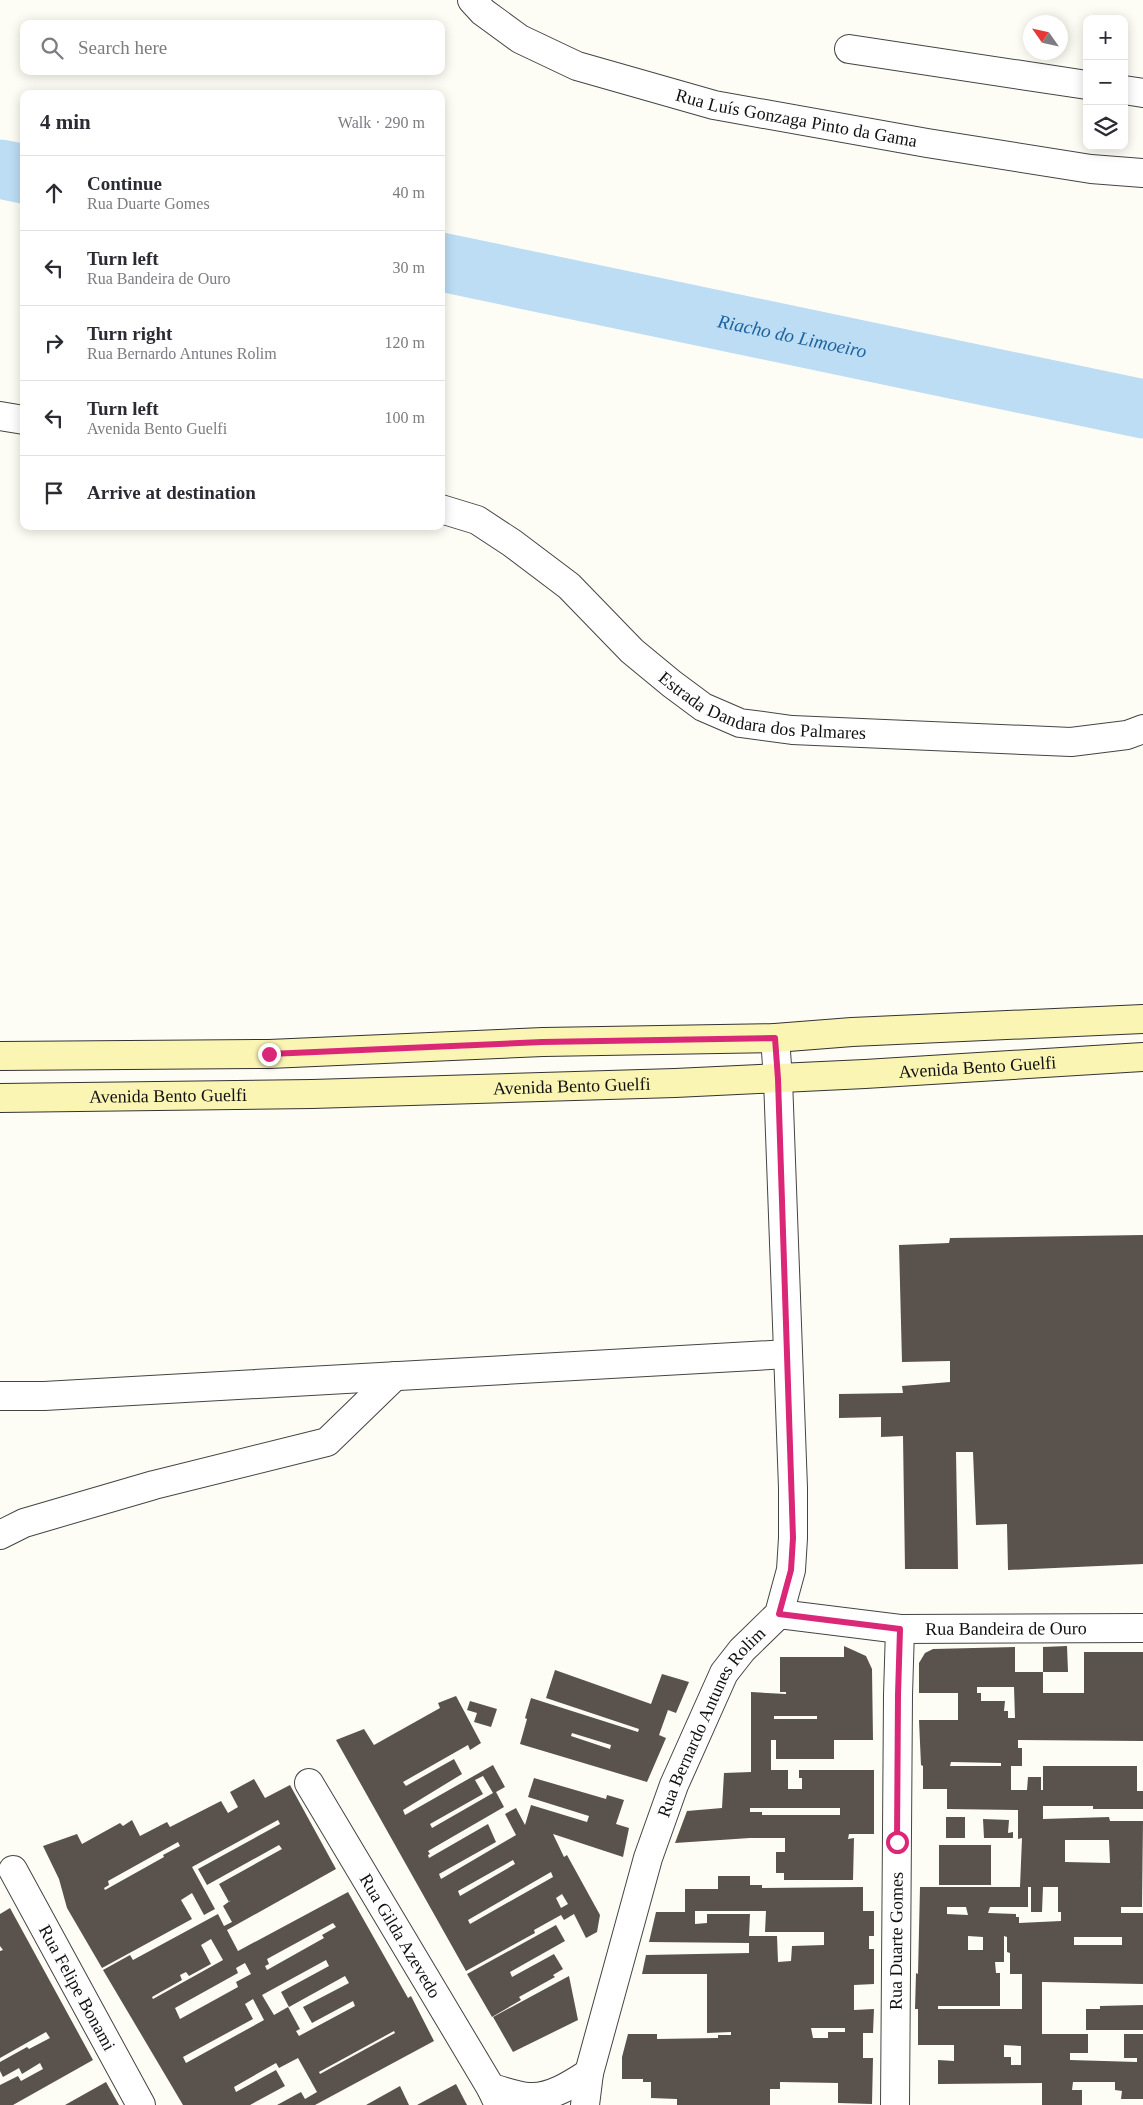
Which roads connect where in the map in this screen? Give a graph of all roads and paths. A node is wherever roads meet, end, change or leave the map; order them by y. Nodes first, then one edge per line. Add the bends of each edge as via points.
1 (472, 0) edge
2 (848, 49) dead end
3 (1083, 84) edge
4 (1128, 91) edge
5 (1143, 93) edge
6 (1143, 173) edge
7 (0, 416) edge
8 (20, 419) edge
9 (445, 510) edge
10 (1143, 729) edge
11 (1143, 1019) edge
12 (775, 1038) junction
13 (0, 1056) edge
14 (1143, 1057) edge
15 (778, 1079) junction
16 (0, 1098) edge
17 (788, 1354) junction
18 (395, 1376) junction
19 (0, 1396) edge
20 (0, 1535) edge
21 (779, 1614) junction
22 (1143, 1628) edge
23 (900, 1629) junction
24 (309, 1783) dead end
25 (13, 1870) dead end
26 (589, 2073) junction
27 (495, 2097) edge
28 (141, 2105) edge
29 (585, 2105) edge
30 (895, 2105) edge

1 - 6 street, Rua Luís Gonzaga Pinto da Gama via 520,39 577,66 714,105 1091,169
2 - 3 street
4 - 5 street
7 - 8 street
9 - 10 street, Estrada Dandara dos Palmares via 477,520 512,543 569,586 632,651 672,684 703,707 740,723 792,730 1071,742 1127,735
11 - 12 main road
12 - 13 main road via 542,1042 269,1054
12 - 15 street, Rua Bernardo Antunes Rolim
14 - 15 main road, Avenida Bento Guelfi
15 - 16 main road, Avenida Bento Guelfi via 312,1094
15 - 17 street, Rua Bernardo Antunes Rolim
17 - 18 street
17 - 21 street, Rua Bernardo Antunes Rolim via 793,1538 791,1570
18 - 19 street
18 - 20 street via 328,1442 154,1485 24,1523
21 - 23 street, Rua Bandeira de Ouro
21 - 26 street, Rua Bernardo Antunes Rolim via 724,1672 674,1785 648,1858
22 - 23 street, Rua Bandeira de Ouro
23 - 30 street, Rua Duarte Gomes
24 - 27 street, Rua Gilda Azevedo
25 - 28 street, Rua Felipe Bonami
26 - 27 street, Rua Gilda Azevedo via 548,2094
26 - 29 street, Rua Bernardo Antunes Rolim

